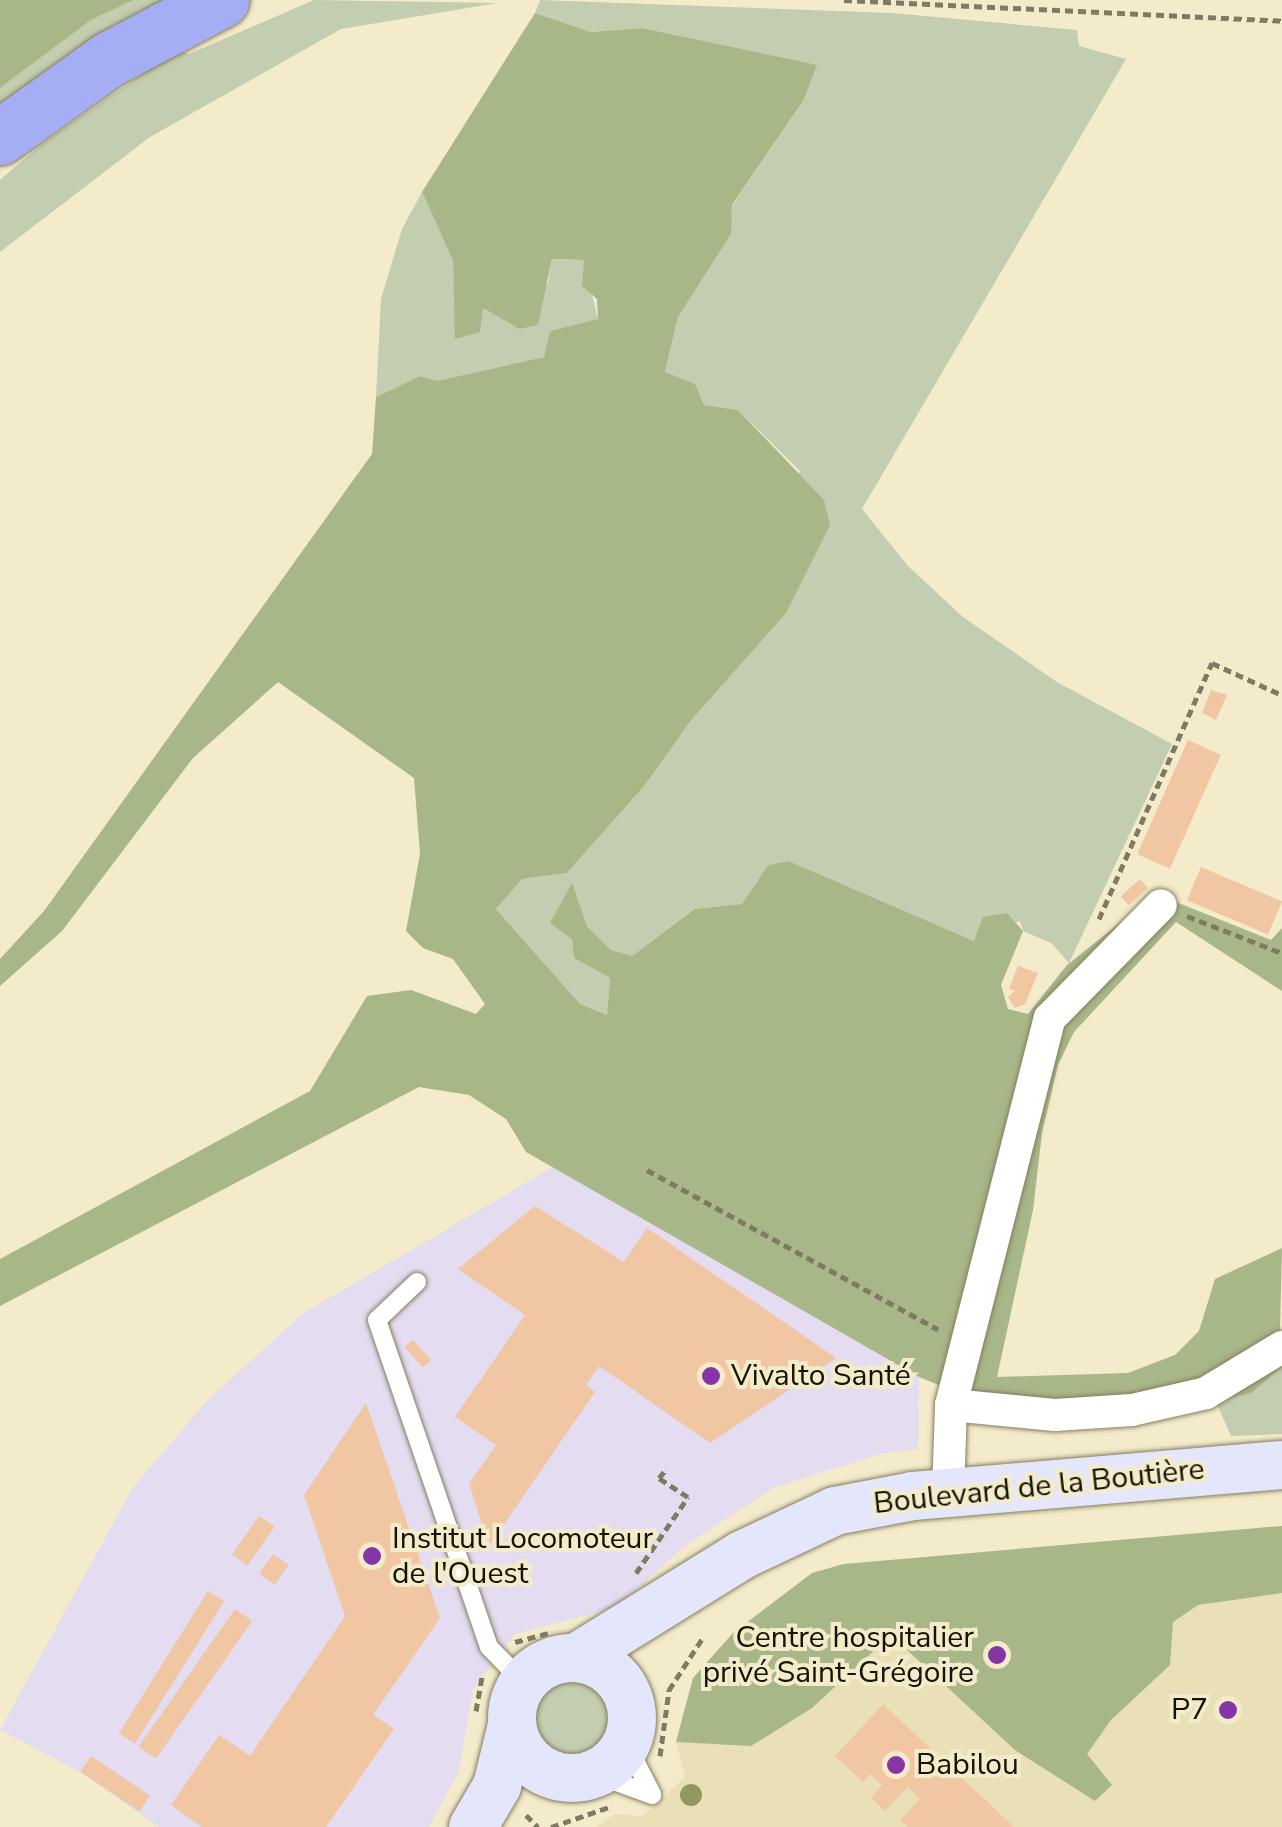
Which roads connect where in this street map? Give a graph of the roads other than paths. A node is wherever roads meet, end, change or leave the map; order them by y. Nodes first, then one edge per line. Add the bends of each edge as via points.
1 (221, 0) edge
2 (0, 137) edge
3 (1161, 906) road end
4 (417, 1282) dead end
5 (1282, 1347) edge
6 (951, 1405) junction
7 (1282, 1464) edge
8 (948, 1493) junction
9 (696, 1586) junction
10 (576, 1658) junction
11 (626, 1693) junction
12 (518, 1703) junction
13 (596, 1765) junction
14 (473, 1827) edge
15 (501, 1827) edge

1 - 2 highway via 110,59
3 - 6 street via 1050,1018
4 - 12 lane via 377,1320 489,1647
5 - 6 street via 1218,1388 1132,1410 1056,1414
6 - 8 street
7 - 8 street, Boulevard de la Boutière
8 - 9 street, Boulevard de la Boutière via 835,1511 770,1538
9 - 10 street, Boulevard de la Boutière
9 - 11 street, Boulevard de la Boutière via 654,1636
10 - 11 street via 606,1668
10 - 12 street via 546,1663
11 - 13 street
12 - 13 street via 524,1756
12 - 14 street via 497,1786
13 - 15 street

